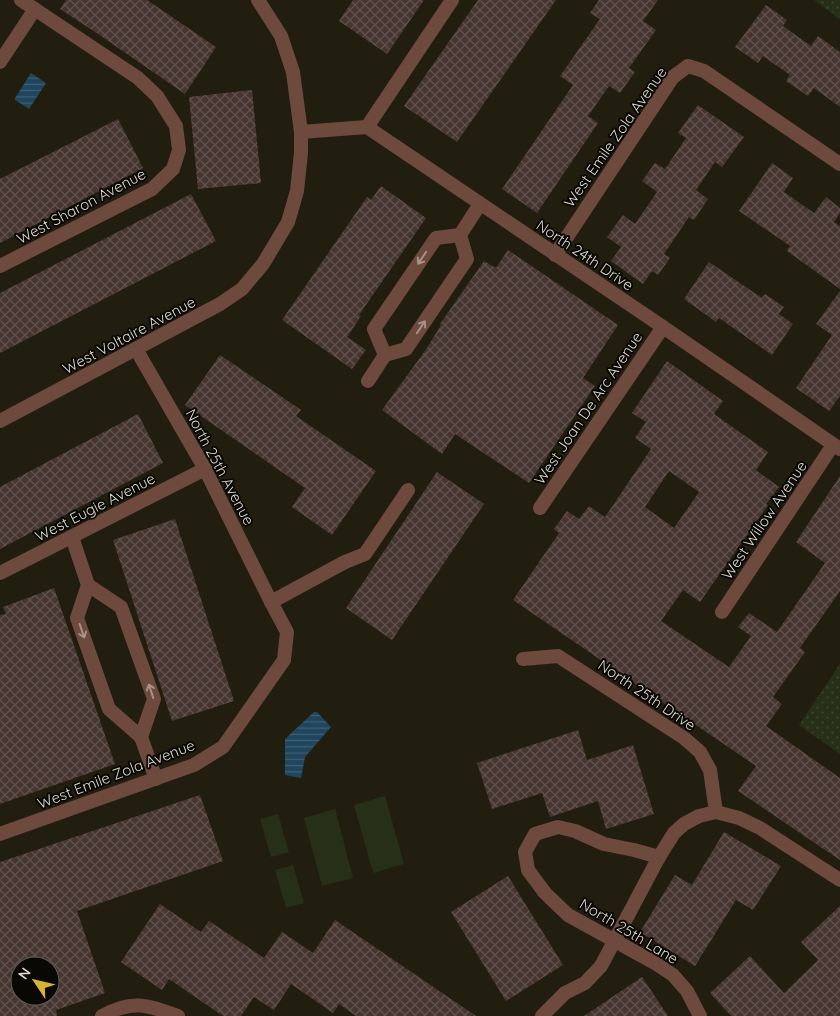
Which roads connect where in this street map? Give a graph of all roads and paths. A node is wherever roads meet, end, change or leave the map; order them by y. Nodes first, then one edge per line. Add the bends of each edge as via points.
1 (21, 0) edge
2 (248, 0) edge
3 (452, 0) edge
4 (260, 3) edge
5 (35, 9) junction
6 (0, 62) edge
7 (367, 127) junction
8 (301, 132) junction
9 (840, 164) edge
10 (480, 204) junction
11 (460, 236) junction
12 (555, 255) junction
13 (0, 266) edge
14 (663, 327) junction
15 (136, 349) junction
16 (385, 355) junction
17 (368, 381) dead end
18 (0, 421) edge
19 (837, 447) edge
20 (205, 469) junction
21 (408, 490) dead end
22 (540, 508) dead end
23 (72, 537) junction
24 (0, 573) edge
25 (88, 585) junction
26 (271, 602) junction
27 (722, 612) dead end
28 (523, 659) dead end
29 (141, 738) junction
30 (156, 779) junction
31 (716, 812) junction
32 (0, 834) edge
33 (658, 857) junction
34 (840, 880) edge
35 (614, 940) junction
36 (106, 1014) edge
37 (178, 1016) edge
38 (542, 1016) edge
39 (700, 1016) edge

1 - 5 street
2 - 4 street
3 - 7 street
4 - 8 street via 281,36 293,72
5 - 6 street
5 - 13 street, West Sharon Avenue via 138,78 157,96 176,126 179,150 173,169 152,189
7 - 8 street
7 - 10 street, North 24th Drive
8 - 15 street, West Voltaire Avenue via 297,191 288,222 263,264 242,289 220,304
9 - 12 street, West Emile Zola Avenue via 704,71 688,66 673,77
10 - 11 street
10 - 12 street, North 24th Drive
16 -> 11 street via 406,349 467,259
11 -> 16 street via 436,238 374,329
12 - 14 street, North 24th Drive
14 - 19 street, North 24th Drive
14 - 22 street, West Joan De Arc Avenue
15 - 18 street, West Voltaire Avenue
15 - 20 street, North 25th Avenue
16 - 17 street
19 - 27 street, West Willow Avenue
20 - 23 street, West Eugie Avenue
20 - 26 street, North 25th Avenue
21 - 26 street via 365,554
23 - 24 street, West Eugie Avenue
23 - 25 street
25 -> 29 street via 78,618 108,709
29 -> 25 street via 154,699 121,607
26 - 30 street, West Emile Zola Avenue via 286,632 284,660 223,747 194,765
28 - 31 street, North 25th Drive via 558,656 684,738 700,752 710,770
29 - 30 street
30 - 32 street, West Emile Zola Avenue
31 - 33 street via 684,824
31 - 34 street via 760,828
33 - 35 street
33 - 35 street, North 25th Lane via 604,844 558,827 536,834 525,852 528,870 545,893 568,914
35 - 38 street via 601,966 584,983 565,993
35 - 39 street, North 25th Lane via 673,976 687,991
36 - 37 street via 138,1005

